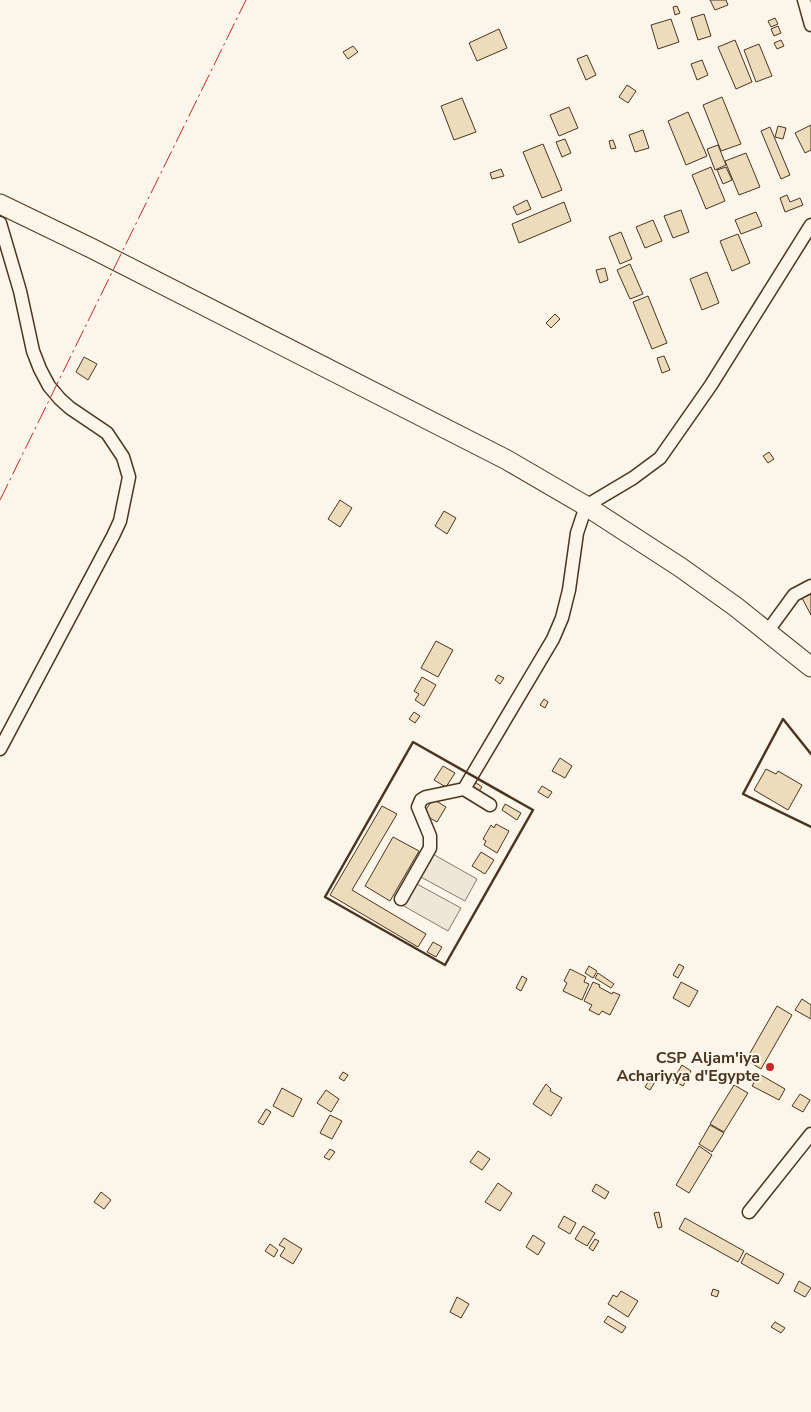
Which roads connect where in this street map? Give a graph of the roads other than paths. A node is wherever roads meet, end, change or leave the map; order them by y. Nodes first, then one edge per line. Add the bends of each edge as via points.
1 (804, 0) edge
2 (811, 25) edge
3 (0, 204) edge
4 (0, 223) edge
5 (811, 224) edge
6 (586, 506) junction
7 (811, 586) edge
8 (767, 632) junction
9 (811, 667) edge
10 (0, 749) edge
11 (464, 789) junction
12 (490, 806) dead end
13 (401, 899) dead end
14 (811, 1134) edge
15 (749, 1212) dead end

1 - 2 street
3 - 6 highway via 429,419
4 - 10 street via 40,369 60,399 107,433 123,457 129,477 120,521
5 - 6 street via 711,385 660,458
6 - 8 highway via 680,567
6 - 11 street via 577,533 562,618 553,640
7 - 8 street via 794,595
8 - 9 highway
11 - 12 street
11 - 13 street via 421,800 418,807 430,836 430,848
14 - 15 street

